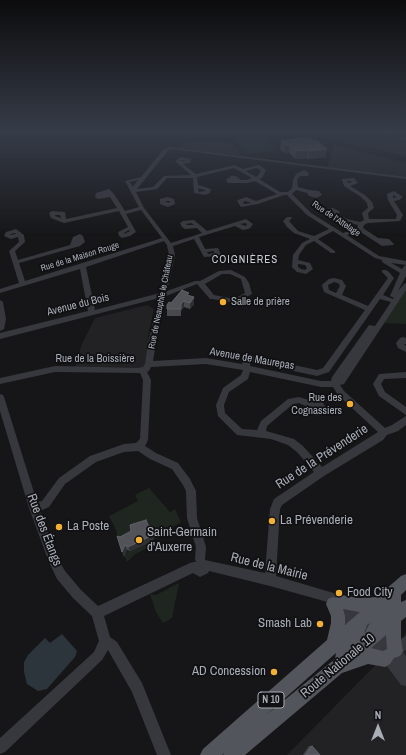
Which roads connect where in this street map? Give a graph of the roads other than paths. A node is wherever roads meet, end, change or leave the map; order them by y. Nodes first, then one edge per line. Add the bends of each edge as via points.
1 (153, 166) edge
2 (184, 166) edge
3 (231, 166) edge
4 (237, 166) edge
5 (256, 166) edge
6 (257, 166) edge
7 (313, 166) edge
8 (243, 170) junction
9 (298, 175) dead end
10 (195, 176) junction
11 (143, 178) junction
12 (406, 178) edge
13 (256, 179) junction
14 (240, 181) dead end
15 (346, 185) dead end
16 (196, 186) dead end
17 (295, 188) junction
18 (150, 189) junction
19 (134, 191) junction
20 (309, 192) dead end
21 (282, 194) junction
22 (289, 194) junction
23 (112, 195) dead end
24 (167, 199) dead end
25 (391, 200) dead end
26 (256, 203) dead end
27 (142, 208) junction
28 (122, 211) junction
29 (335, 215) dead end
30 (289, 218) dead end
31 (64, 221) dead end
32 (368, 221) junction
33 (237, 223) dead end
34 (198, 226) dead end
35 (360, 226) junction
36 (130, 228) dead end
37 (333, 229) junction
38 (206, 233) junction
39 (21, 235) dead end
40 (342, 235) junction
41 (196, 237) junction
42 (313, 238) junction
43 (166, 239) junction
44 (378, 240) dead end
45 (170, 245) junction
46 (72, 246) dead end
47 (204, 251) dead end
48 (333, 252) dead end
49 (377, 257) junction
50 (295, 261) dead end
51 (16, 262) junction
52 (406, 262) edge
53 (83, 266) junction
54 (384, 271) dead end
55 (405, 271) edge
56 (200, 283) junction
57 (23, 284) junction
58 (406, 285) edge
59 (0, 291) edge
60 (162, 295) junction
61 (338, 296) dead end
62 (379, 296) junction
63 (391, 300) junction
64 (0, 302) edge
65 (369, 309) junction
66 (92, 313) junction
67 (0, 329) edge
68 (0, 336) edge
69 (406, 341) edge
70 (406, 349) edge
71 (339, 352) junction
72 (350, 357) junction
73 (146, 367) junction
74 (246, 368) junction
75 (406, 375) edge
76 (0, 381) edge
77 (334, 384) junction
78 (0, 397) edge
79 (312, 405) dead end
80 (406, 412) edge
81 (406, 420) edge
82 (384, 432) junction
83 (261, 434) junction
84 (139, 446) junction
85 (321, 473) junction
86 (34, 508) junction
87 (200, 564) junction
88 (270, 580) junction
89 (406, 581) edge
90 (394, 592) junction
91 (333, 601) junction
92 (380, 604) junction
93 (406, 607) edge
94 (97, 612) junction
95 (394, 618) junction
96 (366, 630) junction
97 (105, 641) junction
98 (334, 646) junction
99 (396, 650) edge
100 (406, 666) edge
101 (336, 667) junction
102 (406, 680) edge
103 (0, 747) edge
104 (164, 755) edge
105 (209, 755) edge
106 (232, 755) edge

1 - 11 street
2 - 10 street
3 - 10 street
4 - 8 street
5 - 8 street
6 - 13 street via 264,170
7 - 12 street
8 - 13 street
9 - 17 street
10 - 16 street
10 - 18 street via 166,177 155,188
11 - 19 street
11 - 19 street, Rue de Neauphle le Château via 127,181
13 - 14 street
13 - 21 street
15 - 32 street via 369,202 371,208 365,213
17 - 20 street
17 - 22 street
18 - 19 street
18 - 24 street
19 - 27 street, Rue de Neauphle le Château
21 - 22 street
21 - 26 street
22 - 37 street, Rue de l'Attelage via 309,214
23 - 28 street
25 - 32 street via 400,215 398,220
27 - 28 street
27 - 43 street, Rue de Neauphle le Château
28 - 31 street
28 - 36 street
29 - 35 street
30 - 42 street via 286,221 296,232
32 - 35 street
33 - 38 street
34 - 38 street
35 - 40 street
35 - 44 street
37 - 40 street, Rue de l'Attelage
37 - 42 street
38 - 41 street
39 - 51 street via 22,242 12,251
40 - 49 street, Rue de l'Attelage
41 - 45 street
41 - 47 street
42 - 48 street
42 - 50 street via 304,244
43 - 45 street, Rue de Neauphle le Château
43 - 53 street, Rue de la Maison Rouge
45 - 60 street, Rue de Neauphle le Château via 172,254
46 - 51 street
49 - 52 street, Rue de l'Attelage
49 - 55 street, Rue de l'Attelage
51 - 57 street
53 - 57 street, Rue de la Maison Rouge
53 - 66 street
54 - 62 street via 391,278
55 - 63 street
56 - 56 street, Avenue du Bois via 221,272 231,272 243,278 249,294 235,301 212,297
56 - 60 street, Avenue du Bois
57 - 59 street, Rue de la Maison Rouge
58 - 77 street via 341,382
60 - 66 street, Avenue du Bois
60 - 73 street, Rue de Neauphle le Château
61 - 65 street
62 - 63 street
62 - 65 street
63 - 72 street
64 - 67 street
65 - 71 street
66 - 68 street, Avenue du Bois
69 - 70 street via 400,343
71 - 72 street
71 - 74 street via 326,370 317,373 252,359 247,360
72 - 77 street
73 - 74 street, Avenue de Maurepas via 206,361
73 - 76 street, Rue de la Boissière via 55,369
73 - 84 street, Rue de Neauphle le Château via 144,440
74 - 77 street, Avenue de Maurepas via 321,384
74 - 83 street via 243,379 226,390 220,411 240,432
75 - 80 street via 382,376 377,384 382,394
77 - 82 street
78 - 86 street, Rue des Étangs
79 - 83 street via 299,400 291,401 263,426
81 - 82 street, Rue de la Prévenderie
82 - 85 street, Rue de la Prévenderie
83 - 85 street via 291,442
84 - 86 street via 124,448 93,459 62,481 45,504
84 - 87 street via 175,466 187,482 191,491 192,518 201,547
85 - 88 street, Rue de la Prévenderie via 276,505
86 - 94 street, Rue des Étangs via 61,575
87 - 88 street, Rue de la Mairie
87 - 94 street
88 - 91 street, Rue de la Mairie
89 - 90 main road, N 10
90 - 92 main road, N 10
90 - 96 main road via 394,601
91 - 92 main road via 359,605
91 - 96 street
91 - 98 main road via 338,623
92 - 96 main road, N 10
93 - 95 main road, Route Nationale 10 / N 10
94 - 97 street
95 - 96 main road, Route Nationale 10 / N 10
95 - 99 main road via 393,638
96 - 98 main road, N 10
96 - 99 street
96 - 101 main road, Route Nationale 10 / N 10
97 - 103 street via 98,656
97 - 104 street via 113,646 137,688
98 - 105 main road, N 10
99 - 100 street
99 - 101 main road via 384,659 368,656
99 - 102 street
101 - 106 main road, Route Nationale 10 / N 10

